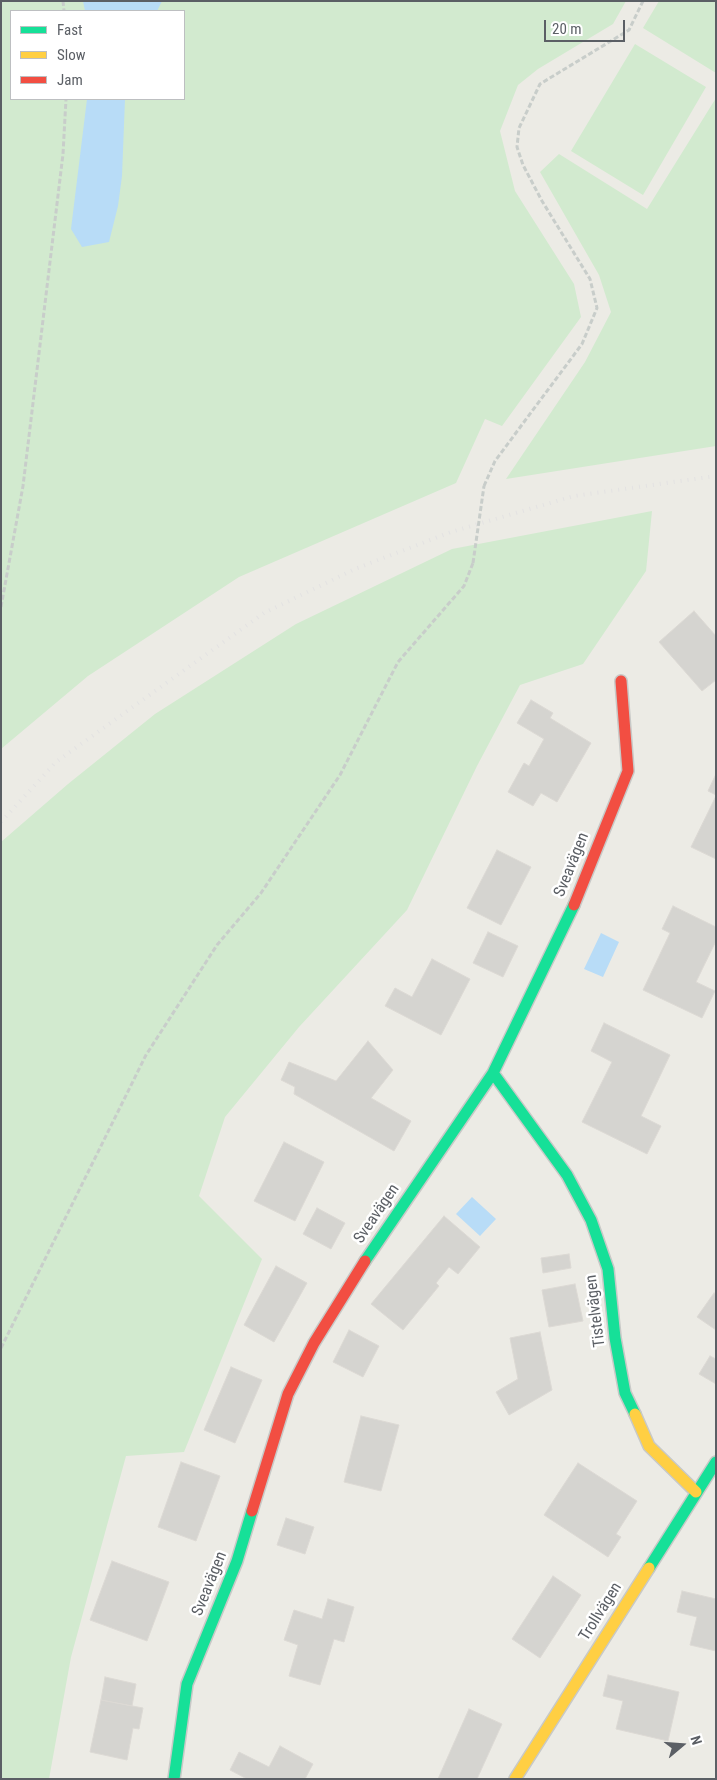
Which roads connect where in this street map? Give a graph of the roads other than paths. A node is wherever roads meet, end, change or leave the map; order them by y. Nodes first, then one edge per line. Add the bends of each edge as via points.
1 (621, 681) dead end
2 (493, 1073) junction
3 (716, 1462) edge
4 (696, 1492) junction
5 (174, 1779) edge
6 (515, 1779) edge

1 - 2 street, Sveavägen via 628,771 574,902
2 - 4 street, Tistelvägen via 567,1175 591,1220 608,1269 625,1393 649,1446
2 - 5 street, Sveavägen via 374,1246 314,1343 288,1394 237,1561 187,1684
3 - 4 street, Trollvägen
4 - 6 street, Trollvägen

